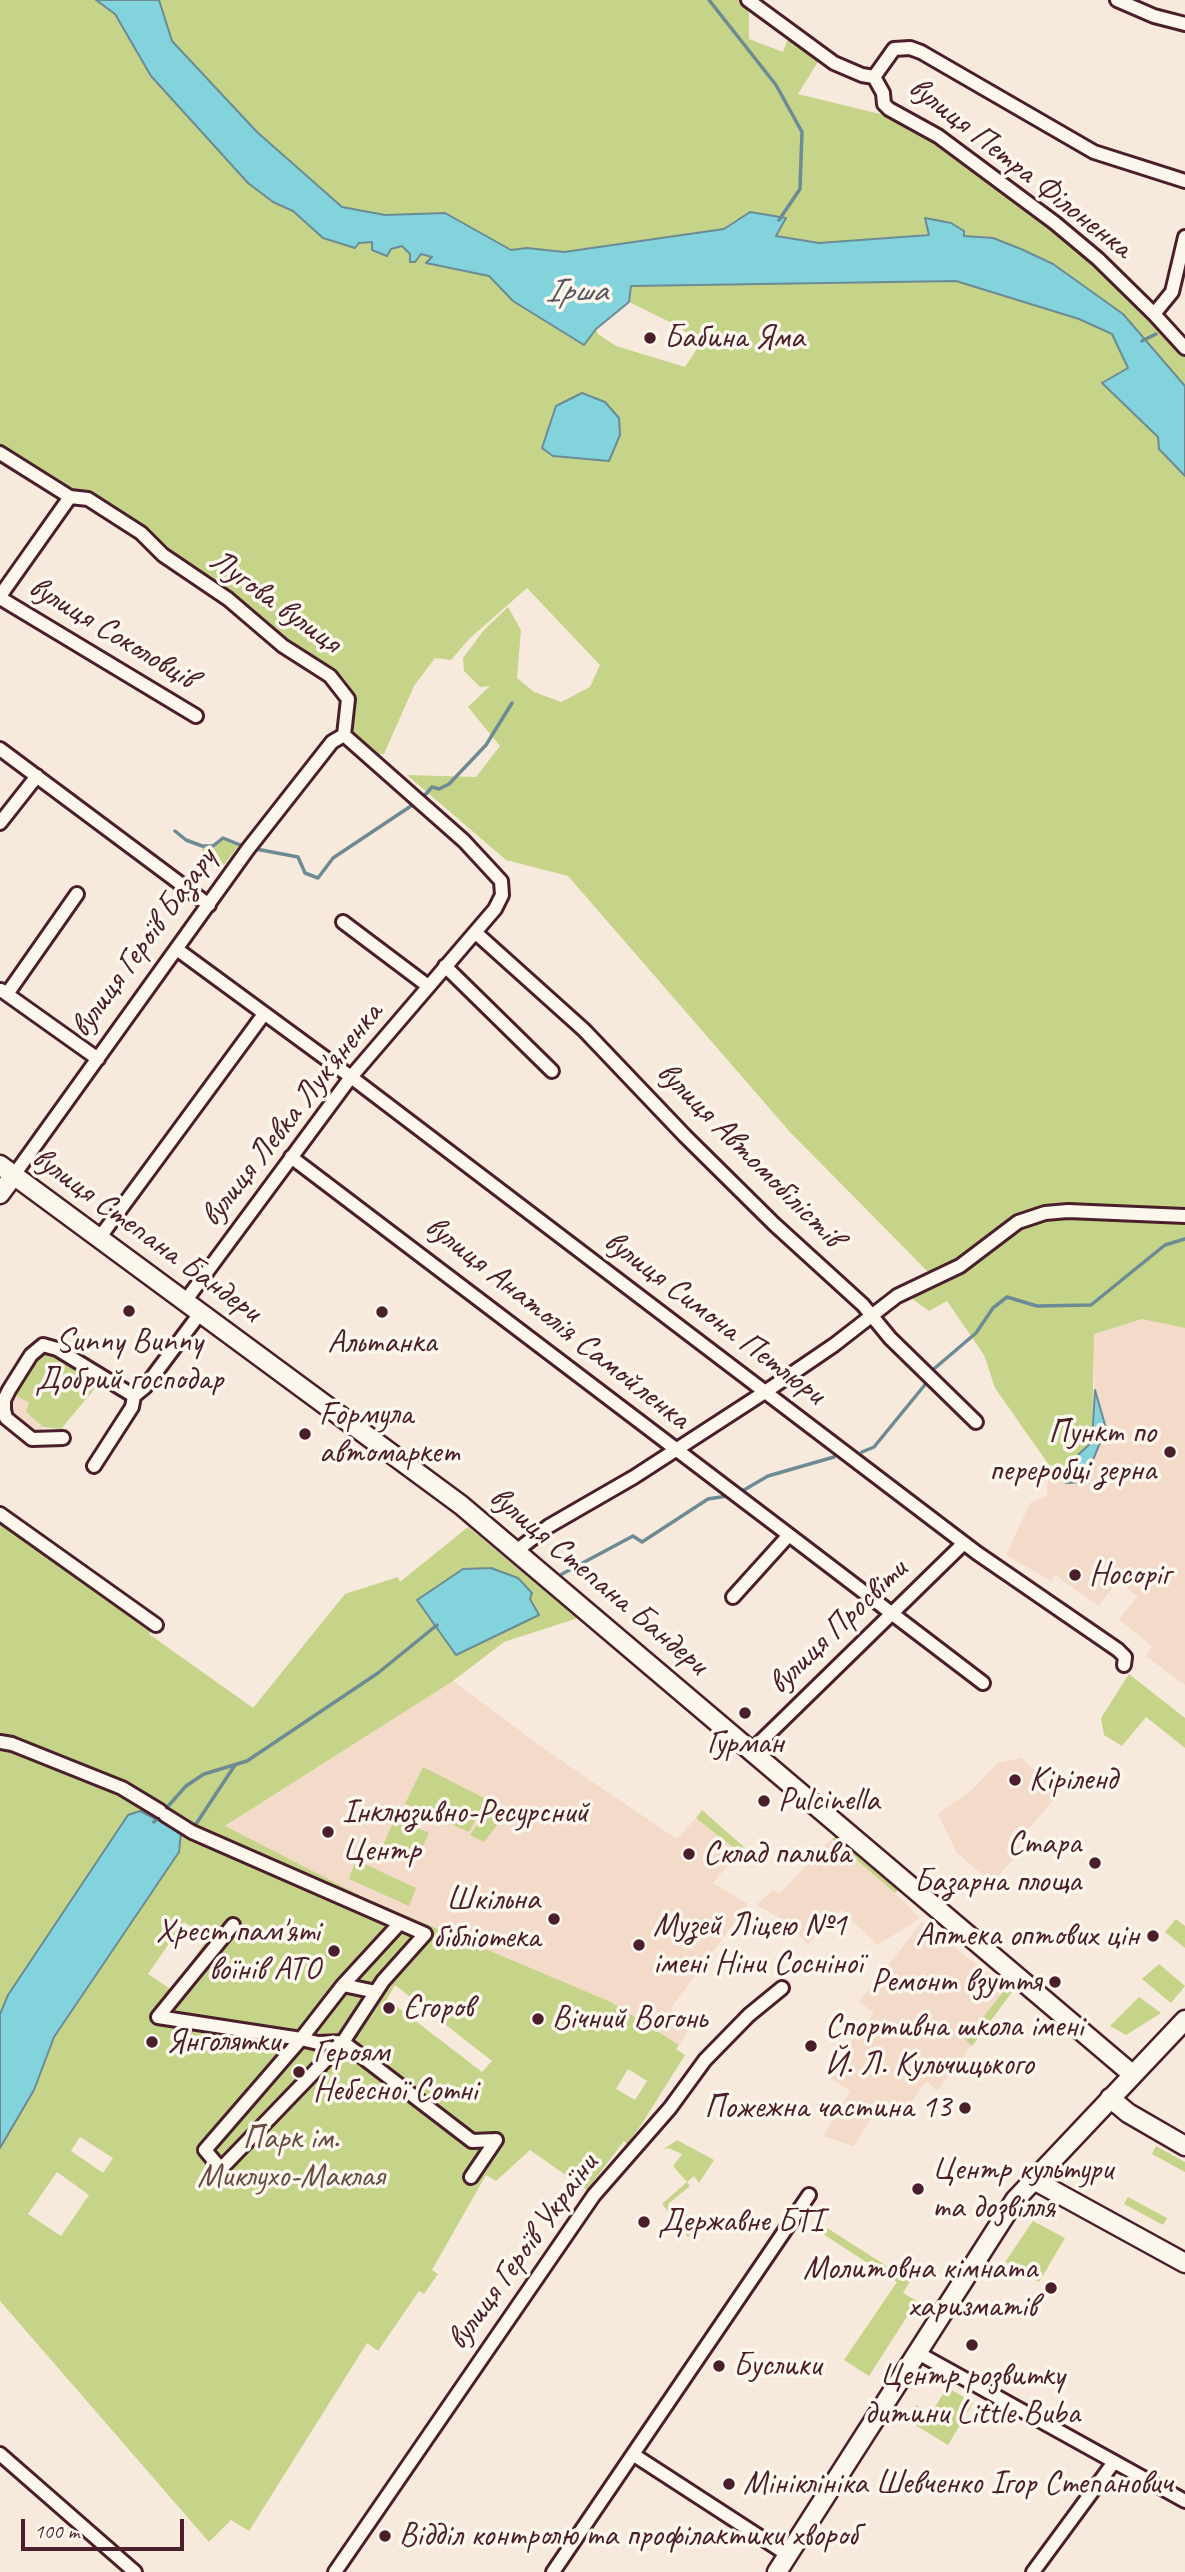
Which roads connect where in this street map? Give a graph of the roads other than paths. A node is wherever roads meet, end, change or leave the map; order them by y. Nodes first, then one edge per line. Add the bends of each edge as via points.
1 (748, 0) edge
2 (1117, 0) edge
3 (1185, 24) edge
4 (874, 76) junction
5 (1185, 181) edge
6 (1185, 237) edge
7 (1154, 314) junction
8 (1185, 348) edge
9 (0, 453) edge
10 (70, 497) junction
11 (0, 597) edge
12 (196, 716) dead end
13 (344, 735) junction
14 (0, 749) edge
15 (37, 776) junction
16 (0, 822) edge
17 (78, 894) dead end
18 (209, 905) junction
19 (343, 922) dead end
20 (476, 933) junction
21 (178, 950) junction
22 (445, 966) junction
23 (428, 986) junction
24 (3, 992) edge
25 (264, 1014) junction
26 (98, 1059) junction
27 (552, 1071) dead end
28 (351, 1077) junction
29 (291, 1157) junction
30 (7, 1170) edge
31 (0, 1194) edge
32 (1185, 1216) edge
33 (100, 1237) junction
34 (186, 1300) junction
35 (201, 1312) junction
36 (872, 1316) junction
37 (765, 1392) junction
38 (134, 1396) junction
39 (976, 1422) dead end
40 (63, 1438) dead end
41 (674, 1449) junction
42 (94, 1466) dead end
43 (0, 1514) edge
44 (789, 1535) junction
45 (964, 1543) junction
46 (516, 1551) junction
47 (733, 1597) dead end
48 (892, 1612) junction
49 (156, 1625) dead end
50 (1124, 1665) dead end
51 (983, 1683) dead end
52 (0, 1742) edge
53 (751, 1751) junction
54 (400, 1923) junction
55 (233, 1926) dead end
56 (343, 1984) junction
57 (380, 1987) junction
58 (782, 1988) dead end
59 (1185, 2020) edge
60 (301, 2039) junction
61 (343, 2042) junction
62 (1132, 2074) junction
63 (1110, 2098) junction
64 (1185, 2146) edge
65 (471, 2177) dead end
66 (1032, 2179) junction
67 (809, 2195) dead end
68 (1185, 2263) edge
69 (918, 2353) junction
70 (0, 2454) edge
71 (634, 2455) junction
72 (1114, 2462) junction
73 (1185, 2501) edge
74 (788, 2555) junction
75 (135, 2572) edge
76 (335, 2572) edge
77 (552, 2572) edge
78 (777, 2572) edge
79 (1033, 2572) edge

1 - 4 street via 834,63
2 - 3 street
4 - 5 street, вулиця Петра Філоненка via 894,50 922,52 1094,152
4 - 7 street, вулиця Петра Філоненка via 884,104 938,136 1061,228
6 - 7 street, вулиця Петра Філоненка via 1172,292
7 - 8 street
9 - 10 street, Лугова вулиця
10 - 11 street
10 - 13 street, Лугова вулиця via 88,499 141,533 163,555 228,599 283,646 330,676 348,699
11 - 12 street, вулиця Соколовців
13 - 18 street, вулиця Героїв Базару via 314,764
13 - 20 street, вулиця Левка Лук'яненка via 497,874 502,887 499,904
14 - 15 street
15 - 16 street
15 - 18 street
17 - 24 street
18 - 21 street, вулиця Героїв Базару
19 - 23 street
20 - 22 street, вулиця Левка Лук'яненка
20 - 36 street, вулиця Автомобілістів via 584,1030 705,1156
21 - 25 street, вулиця Симона Петлюри
21 - 26 street, вулиця Героїв Базару
22 - 23 street, вулиця Левка Лук'яненка
22 - 27 street
23 - 28 street, вулиця Левка Лук'яненка
24 - 26 street
25 - 28 street, вулиця Симона Петлюри
25 - 33 street
26 - 30 street, вулиця Героїв Базару
28 - 29 street, вулиця Левка Лук'яненка
28 - 37 street, вулиця Симона Петлюри
29 - 34 street, вулиця Левка Лук'яненка
29 - 41 street, вулиця Анатолія Самойленка
30 - 31 street, вулиця Героїв Базару
30 - 33 street, вулиця Степана Бандери
32 - 36 street via 1081,1211 1035,1216 1006,1229 979,1253 941,1277 897,1296
33 - 34 street, вулиця Степана Бандери
34 - 35 street, вулиця Степана Бандери
35 - 38 street
35 - 46 street, вулиця Степана Бандери via 439,1488
36 - 37 street
36 - 39 street, вулиця Автомобілістів
37 - 41 street
37 - 45 street, вулиця Симона Петлюри
38 - 40 street via 57,1349 40,1346 4,1400 6,1418 33,1439
38 - 42 street
41 - 44 street, вулиця Анатолія Самойленка
41 - 46 street
43 - 49 street
44 - 47 street
44 - 48 street, вулиця Анатолія Самойленка
45 - 48 street, вулиця Просвіти
45 - 50 street, вулиця Симона Петлюри via 1118,1650 1125,1657
46 - 53 street, вулиця Степана Бандери
48 - 51 street, вулиця Анатолія Самойленка
48 - 53 street, вулиця Просвіти
52 - 54 street via 122,1788 192,1832
53 - 62 street, вулиця Степана Бандери
54 - 56 street
54 - 57 street via 425,1934
55 - 60 street via 158,2017
56 - 57 street
56 - 60 street
57 - 61 street
58 - 76 street, вулиця Героїв України via 705,2060 594,2195
59 - 62 street
60 - 61 street
60 - 61 street via 205,2150 218,2172
61 - 65 street via 472,2141 496,2140
62 - 63 street
63 - 64 street
63 - 66 street
66 - 68 street
66 - 69 street
67 - 71 street
69 - 72 street
69 - 74 street
70 - 75 street
71 - 74 street
71 - 77 street
72 - 73 street
72 - 79 street
74 - 78 street

